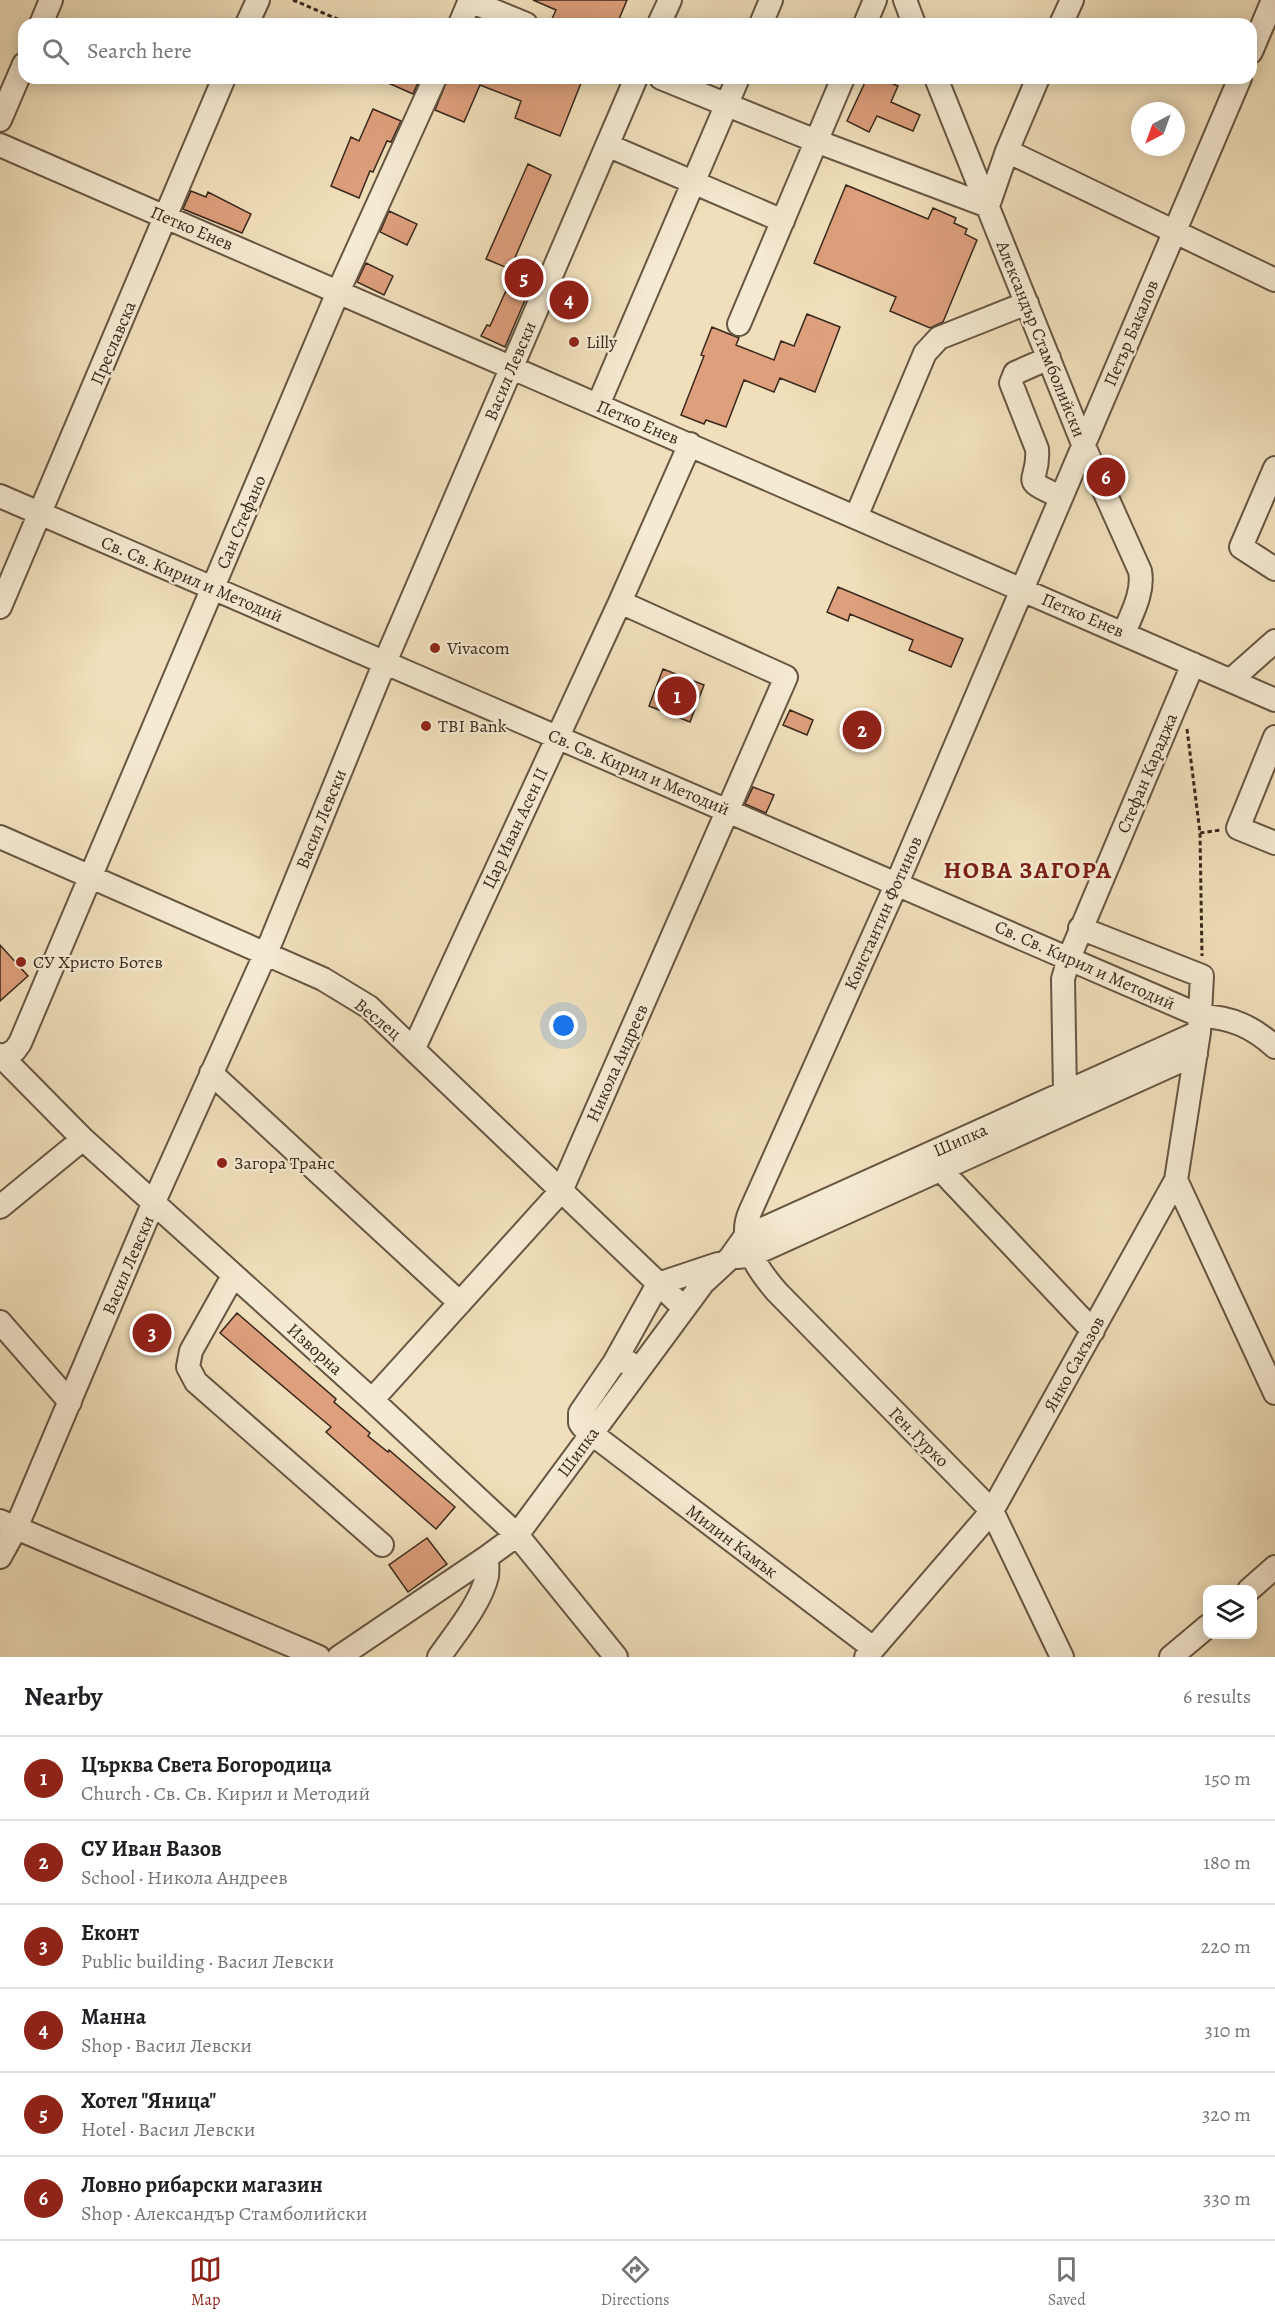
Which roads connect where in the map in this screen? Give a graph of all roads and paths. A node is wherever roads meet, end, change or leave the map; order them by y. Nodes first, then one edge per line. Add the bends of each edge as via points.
1 (51, 0) edge
2 (258, 0) edge
3 (293, 0) edge
4 (670, 0) edge
5 (771, 0) edge
6 (876, 0) edge
7 (905, 0) edge
8 (1071, 0) edge
9 (1273, 0) edge
10 (470, 1) edge
11 (44, 18) edge
12 (250, 18) edge
13 (335, 18) edge
14 (463, 18) edge
15 (511, 18) edge
16 (662, 18) edge
17 (764, 18) edge
18 (868, 18) edge
19 (912, 18) edge
20 (1064, 18) edge
21 (1257, 38) edge
22 (18, 77) edge
23 (221, 84) edge
24 (432, 84) edge
25 (633, 84) edge
26 (675, 84) edge
27 (735, 84) edge
28 (840, 84) edge
29 (938, 84) edge
30 (1035, 84) edge
31 (1237, 84) edge
32 (726, 105) junction
33 (0, 120) edge
34 (816, 141) junction
35 (0, 145) edge
36 (607, 146) junction
37 (1007, 151) junction
38 (693, 183) junction
39 (988, 206) junction
40 (166, 216) junction
41 (783, 221) junction
42 (1175, 230) junction
43 (1275, 280) edge
44 (338, 292) junction
45 (1027, 303) junction
46 (740, 324) dead end
47 (1049, 358) junction
48 (512, 367) junction
49 (598, 405) junction
50 (690, 444) junction
51 (1083, 444) junction
52 (1275, 468) edge
53 (0, 496) edge
54 (1061, 497) junction
55 (40, 514) junction
56 (856, 517) junction
57 (1275, 569) edge
58 (213, 588) junction
59 (1021, 588) junction
60 (620, 602) junction
61 (0, 607) edge
62 (1124, 633) junction
63 (1275, 641) edge
64 (385, 662) junction
65 (1193, 664) junction
66 (1231, 680) junction
67 (1275, 699) edge
68 (1186, 728) dead end
69 (557, 737) junction
70 (1275, 737) edge
71 (727, 810) junction
72 (0, 837) edge
73 (1275, 843) edge
74 (90, 877) junction
75 (897, 883) junction
76 (1080, 928) junction
77 (265, 954) junction
78 (1069, 958) junction
79 (1202, 976) junction
80 (1198, 1034) junction
81 (1274, 1045) edge
82 (414, 1048) junction
83 (1, 1057) edge
84 (211, 1073) junction
85 (1065, 1092) junction
86 (83, 1139) junction
87 (941, 1170) junction
88 (1176, 1180) junction
89 (561, 1191) junction
90 (153, 1204) junction
91 (0, 1207) edge
92 (749, 1246) junction
93 (726, 1260) junction
94 (233, 1276) junction
95 (658, 1284) junction
96 (460, 1303) junction
97 (684, 1308) junction
98 (0, 1322) edge
99 (1093, 1331) junction
100 (614, 1363) junction
101 (639, 1368) junction
102 (1275, 1393) edge
103 (372, 1400) junction
104 (70, 1402) junction
105 (591, 1434) junction
106 (992, 1511) junction
107 (8, 1525) edge
108 (517, 1535) junction
109 (382, 1545) dead end
110 (0, 1557) edge
111 (487, 1557) junction
112 (1275, 1567) edge
113 (1255, 1585) edge
114 (1203, 1630) edge
115 (870, 1653) edge
116 (608, 1654) edge
117 (319, 1657) edge
118 (339, 1657) edge
119 (439, 1657) edge
120 (1062, 1657) edge
121 (1172, 1657) edge

1 - 11 street
2 - 12 street
3 - 13 path
4 - 16 street
5 - 17 street
6 - 18 street
7 - 19 street
8 - 20 street
9 - 21 street
10 - 14 street
10 - 15 street
22 - 33 street
23 - 40 street, Преславска
24 - 44 street, Сан Стефано
25 - 36 street, Васил Левски
26 - 32 street
27 - 32 street
28 - 34 street
29 - 39 street, Александър Стамболийски
30 - 37 street
31 - 42 street, Петър Бакалов
32 - 34 street
32 - 38 street
34 - 39 street
34 - 41 street
35 - 40 street, Петко Енев
36 - 38 street
36 - 48 street, Васил Левски
37 - 39 street
37 - 42 street
38 - 41 street
38 - 49 street
39 - 45 street, Александър Стамболийски
40 - 44 street, Петко Енев
40 - 55 street, Преславска
41 - 46 street
42 - 43 street
42 - 51 street, Петър Бакалов
44 - 48 street, Петко Енев
44 - 58 street, Сан Стефано
45 - 47 street, Александър Стамболийски
45 - 56 street via 930,345
47 - 51 street, Александър Стамболийски
47 - 54 street via 1015,373 1011,383 1037,449 1033,483
48 - 49 street, Петко Енев
48 - 64 street, Васил Левски
49 - 50 street, Петко Енев
50 - 56 street, Петко Енев
50 - 60 street, Цар Иван Асен II
51 - 54 street, Петър Бакалов
51 - 62 street, Александър Стамболийски via 1140,571 1139,596
52 - 57 street via 1241,547
53 - 55 street, Св. Св. Кирил и Методий
54 - 59 street, Петър Бакалов
55 - 58 street, Св. Св. Кирил и Методий
55 - 61 street, Преславска
56 - 59 street, Петко Енев
58 - 64 street, Св. Св. Кирил и Методий
58 - 74 street, Сан Стефано
59 - 62 street, Петко Енев
59 - 75 street, Константин Фотинов
60 - 69 street, Цар Иван Асен II
60 - 71 street, Никола Андреев via 786,677
62 - 65 street, Петко Енев
63 - 66 street
64 - 69 street, Св. Св. Кирил и Методий
64 - 77 street, Васил Левски
65 - 66 street, Петко Енев
65 - 76 street, Стефан Караджа
66 - 67 street, Петко Енев
68 - 79 path via 1200,833
69 - 71 street, Св. Св. Кирил и Методий
69 - 82 street, Цар Иван Асен II
70 - 73 street via 1238,828
71 - 75 street, Св. Св. Кирил и Методий
71 - 89 street, Никола Андреев
72 - 74 street, Веслец
74 - 77 street, Веслец
74 - 83 street, Сан Стефано via 20,1043
75 - 78 street, Св. Св. Кирил и Методий
75 - 92 street, Константин Фотинов via 747,1220
76 - 78 street, Стефан Караджа
76 - 79 street
77 - 82 street, Веслец via 323,979 369,1007
77 - 84 street, Васил Левски
78 - 80 street, Св. Св. Кирил и Методий
78 - 85 street, Стефан Караджа via 1063,979
79 - 80 street, Янко Сакъзов
80 - 81 street, Св. Св. Кирил и Методий via 1219,1017 1239,1022
80 - 85 street, Шипка
80 - 87 street, Шипка
80 - 88 street, Янко Сакъзов
82 - 89 street, Веслец
83 - 86 street, Изворна
84 - 90 street, Васил Левски
84 - 96 street
85 - 92 street, Шипка
86 - 90 street, Изворна
86 - 91 street
87 - 92 street, Шипка
87 - 99 street
88 - 99 street, Янко Сакъзов
88 - 102 street
89 - 95 street, Веслец
89 - 96 street, Никола Андреев
90 - 94 street, Изворна
90 - 104 street, Васил Левски
92 - 93 street, Шипка
92 - 106 street, Ген.Гурко via 777,1292
93 - 95 street
93 - 97 street, Шипка
94 - 103 street, Изворна
94 - 109 street via 191,1351 188,1367 196,1382
95 - 97 street, Веслец
95 - 100 street
96 - 103 street, Никола Андреев
97 - 101 street, Шипка
98 - 104 street
99 - 106 street, Янко Сакъзов
100 - 101 street via 626,1361
100 - 105 street via 580,1413 580,1423
101 - 105 street, Шипка
103 - 108 street, Изворна
104 - 107 street, Васил Левски
105 - 108 street, Шипка
105 - 115 street, Милин Камък
106 - 115 street, Янко Сакъзов
106 - 120 street, Ген.Гурко
107 - 110 street, Васил Левски
107 - 117 street
108 - 111 street, Шипка
108 - 116 street, Изворна
111 - 118 street, Шипка
111 - 119 street via 484,1587
112 - 113 street
114 - 121 street

